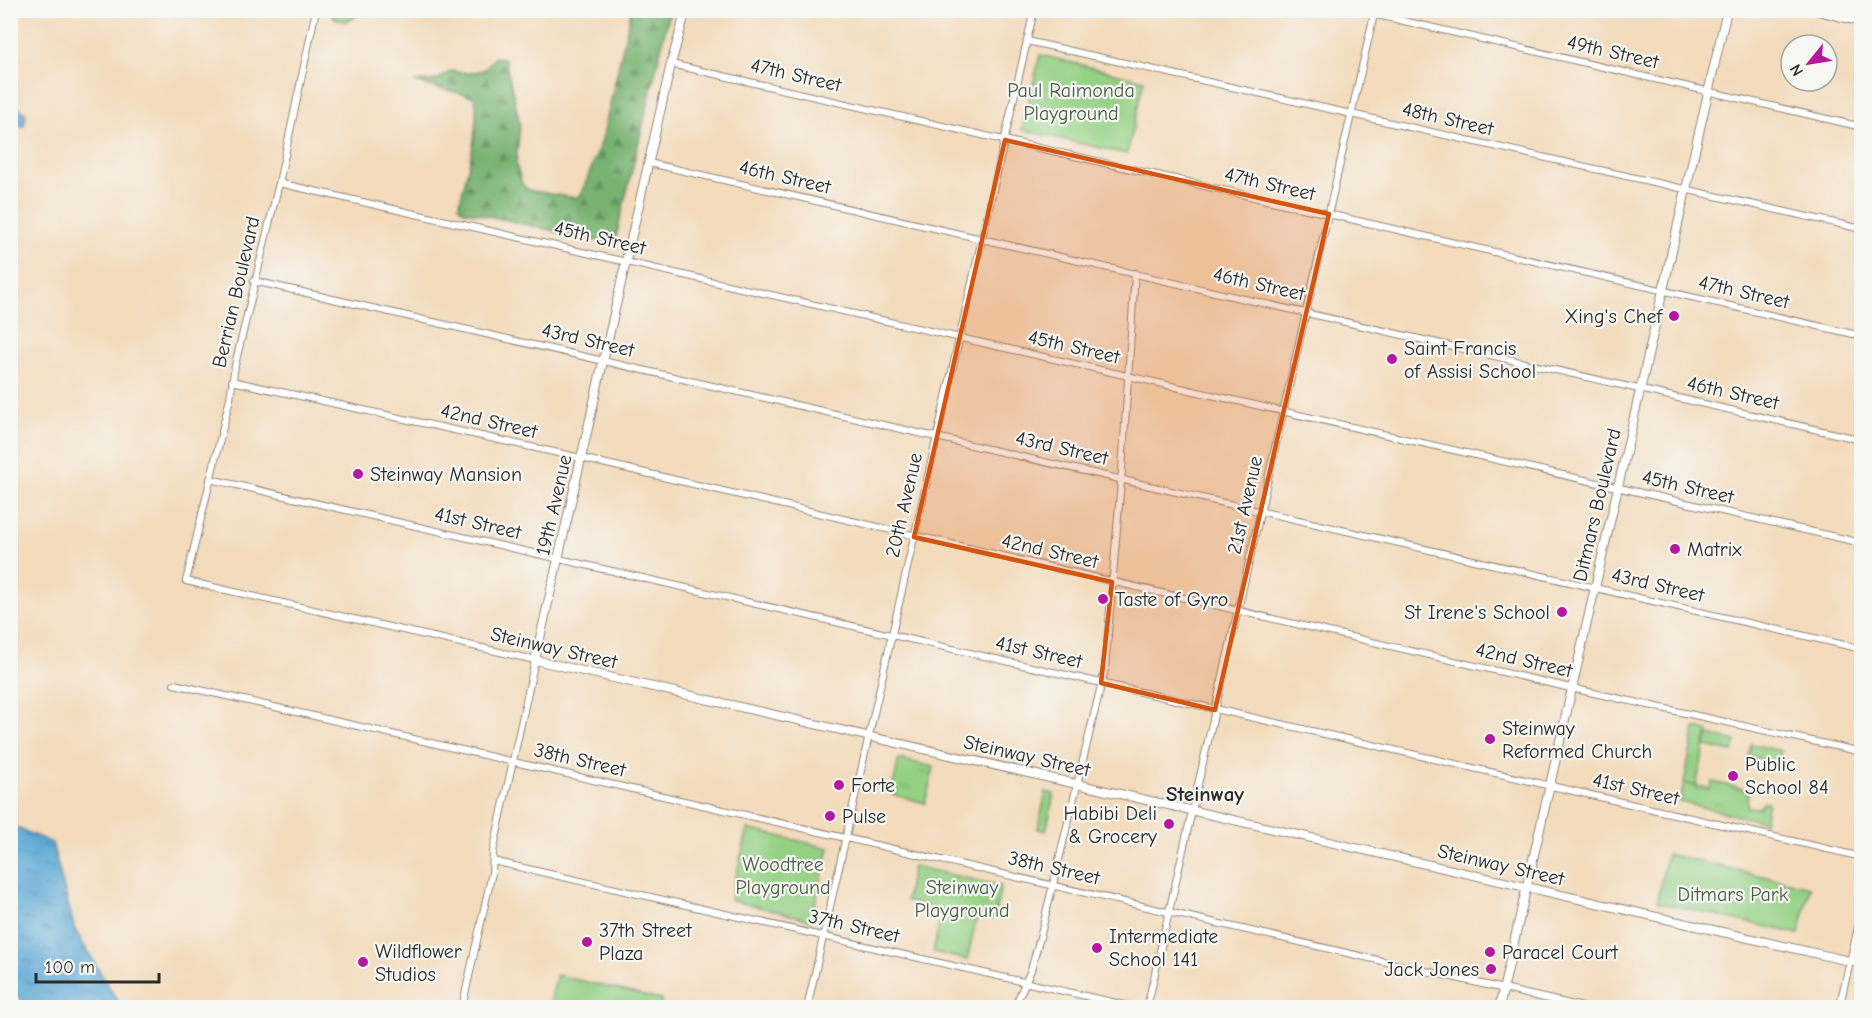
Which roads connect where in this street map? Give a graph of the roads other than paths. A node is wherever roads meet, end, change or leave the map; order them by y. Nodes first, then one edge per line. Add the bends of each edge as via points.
1 (316, 10) edge
2 (686, 10) edge
3 (1034, 10) edge
4 (1356, 10) edge
5 (1727, 10) edge
6 (1811, 10) edge
7 (1375, 13) edge
8 (1862, 23) edge
9 (1027, 41) junction
10 (671, 64) junction
11 (1708, 91) junction
12 (1351, 114) junction
13 (1862, 127) edge
14 (1005, 140) junction
15 (649, 163) junction
16 (279, 183) junction
17 (1686, 191) junction
18 (1329, 214) junction
19 (1862, 230) edge
20 (982, 238) junction
21 (627, 261) junction
22 (1135, 273) junction
23 (254, 281) junction
24 (1663, 291) junction
25 (1306, 312) junction
26 (1862, 336) edge
27 (959, 338) junction
28 (604, 361) junction
29 (1128, 376) junction
30 (232, 381) junction
31 (1640, 389) junction
32 (1284, 412) junction
33 (937, 437) junction
34 (1862, 440) edge
35 (581, 458) junction
36 (1121, 478) junction
37 (210, 479) junction
38 (1617, 488) junction
39 (1260, 511) junction
40 (914, 537) junction
41 (1862, 543) edge
42 (559, 558) junction
43 (186, 581) joint
44 (1113, 582) junction
45 (1595, 587) junction
46 (1238, 610) junction
47 (891, 635) junction
48 (1862, 649) edge
49 (535, 660) junction
50 (1101, 683) junction
51 (174, 684) dead end
52 (1572, 688) junction
53 (1215, 710) junction
54 (868, 736) junction
55 (1862, 752) edge
56 (513, 761) junction
57 (1076, 784) junction
58 (1550, 786) junction
59 (1192, 811) junction
60 (845, 837) junction
61 (1862, 857) edge
62 (493, 861) junction
63 (1053, 885) junction
64 (1526, 887) junction
65 (1862, 911) edge
66 (1168, 912) junction
67 (824, 936) junction
68 (1850, 961) junction
69 (1862, 964) edge
70 (1025, 982) junction
71 (1503, 988) junction
72 (462, 1008) edge
73 (807, 1008) edge
74 (1014, 1008) edge
75 (1138, 1008) edge
76 (1147, 1008) edge
77 (1499, 1008) edge
78 (1587, 1008) edge
79 (1839, 1008) edge

1 - 16 street, Berrian Boulevard
2 - 10 street, 19th Avenue
3 - 9 street, 20th Avenue
4 - 7 street, 49th Street
5 - 11 street, Ditmars Boulevard
6 - 8 street
7 - 11 street, 49th Street
7 - 12 street, 21st Avenue
9 - 12 street, 48th Street
9 - 14 street, 20th Avenue
10 - 14 street, 47th Street
10 - 15 street, 19th Avenue
11 - 13 street, 49th Street
11 - 17 street, Ditmars Boulevard
12 - 17 street, 48th Street
12 - 18 street, 21st Avenue
14 - 18 street, 47th Street
14 - 20 street, 20th Avenue
15 - 20 street, 46th Street
15 - 21 street, 19th Avenue
16 - 21 street, 45th Street
16 - 23 street, Berrian Boulevard
17 - 19 street, 48th Street
17 - 24 street, Ditmars Boulevard
18 - 24 street, 47th Street
18 - 25 street, 21st Avenue
20 - 22 street, 46th Street
20 - 27 street, 20th Avenue
21 - 27 street, 45th Street
21 - 28 street, 19th Avenue
22 - 25 street, 46th Street
22 - 29 street
23 - 28 street, 43rd Street
23 - 30 street, Berrian Boulevard
24 - 26 street, 47th Street
24 - 31 street, Ditmars Boulevard
25 - 31 street, 46th Street
25 - 32 street, 21st Avenue
27 - 29 street, 45th Street
27 - 33 street, 20th Avenue
28 - 33 street, 43rd Street
28 - 35 street, 19th Avenue
29 - 32 street, 45th Street
29 - 36 street
30 - 35 street, 42nd Street
30 - 37 street, Berrian Boulevard
31 - 34 street, 46th Street
31 - 38 street, Ditmars Boulevard
32 - 38 street, 45th Street
32 - 39 street, 21st Avenue
33 - 36 street, 43rd Street
33 - 40 street, 20th Avenue
35 - 40 street, 42nd Street
35 - 42 street, 19th Avenue
36 - 39 street, 43rd Street
36 - 44 street
37 - 42 street, 41st Street
37 - 43 street, Berrian Boulevard
38 - 41 street, 45th Street
38 - 45 street, Ditmars Boulevard
39 - 45 street, 43rd Street
39 - 46 street, 21st Avenue
40 - 44 street, 42nd Street
40 - 47 street, 20th Avenue
42 - 47 street, 41st Street
42 - 49 street, 19th Avenue
43 - 49 street, Steinway Street
44 - 46 street, 42nd Street
44 - 50 street
45 - 48 street, 43rd Street
45 - 52 street, Ditmars Boulevard
46 - 52 street, 42nd Street
46 - 53 street, 21st Avenue
47 - 50 street, 41st Street
47 - 54 street, 20th Avenue
49 - 54 street, Steinway Street
49 - 56 street, 19th Avenue
50 - 53 street, 41st Street
50 - 57 street
51 - 56 street, 38th Street
52 - 55 street, 42nd Street
52 - 58 street, Ditmars Boulevard
53 - 58 street, 41st Street
53 - 59 street, 21st Avenue
54 - 57 street, Steinway Street
54 - 60 street, 20th Avenue
56 - 60 street, 38th Street
56 - 62 street, 19th Avenue
57 - 59 street, Steinway Street
57 - 63 street
58 - 61 street, 41st Street
58 - 64 street, Ditmars Boulevard
59 - 64 street, Steinway Street
59 - 66 street, 21st Avenue
60 - 63 street, 38th Street
60 - 67 street, 20th Avenue
62 - 67 street, 37th Street
62 - 72 street, 19th Avenue
63 - 66 street, 38th Street
63 - 70 street
64 - 68 street, Steinway Street
64 - 71 street, Ditmars Boulevard
65 - 68 street
66 - 71 street, 38th Street
66 - 76 street, 21st Avenue
67 - 70 street, 37th Street
67 - 73 street, 20th Avenue
68 - 69 street, Steinway Street
68 - 79 street
70 - 74 street
70 - 75 street, 37th Street
71 - 77 street, Ditmars Boulevard
71 - 78 street, 38th Street

